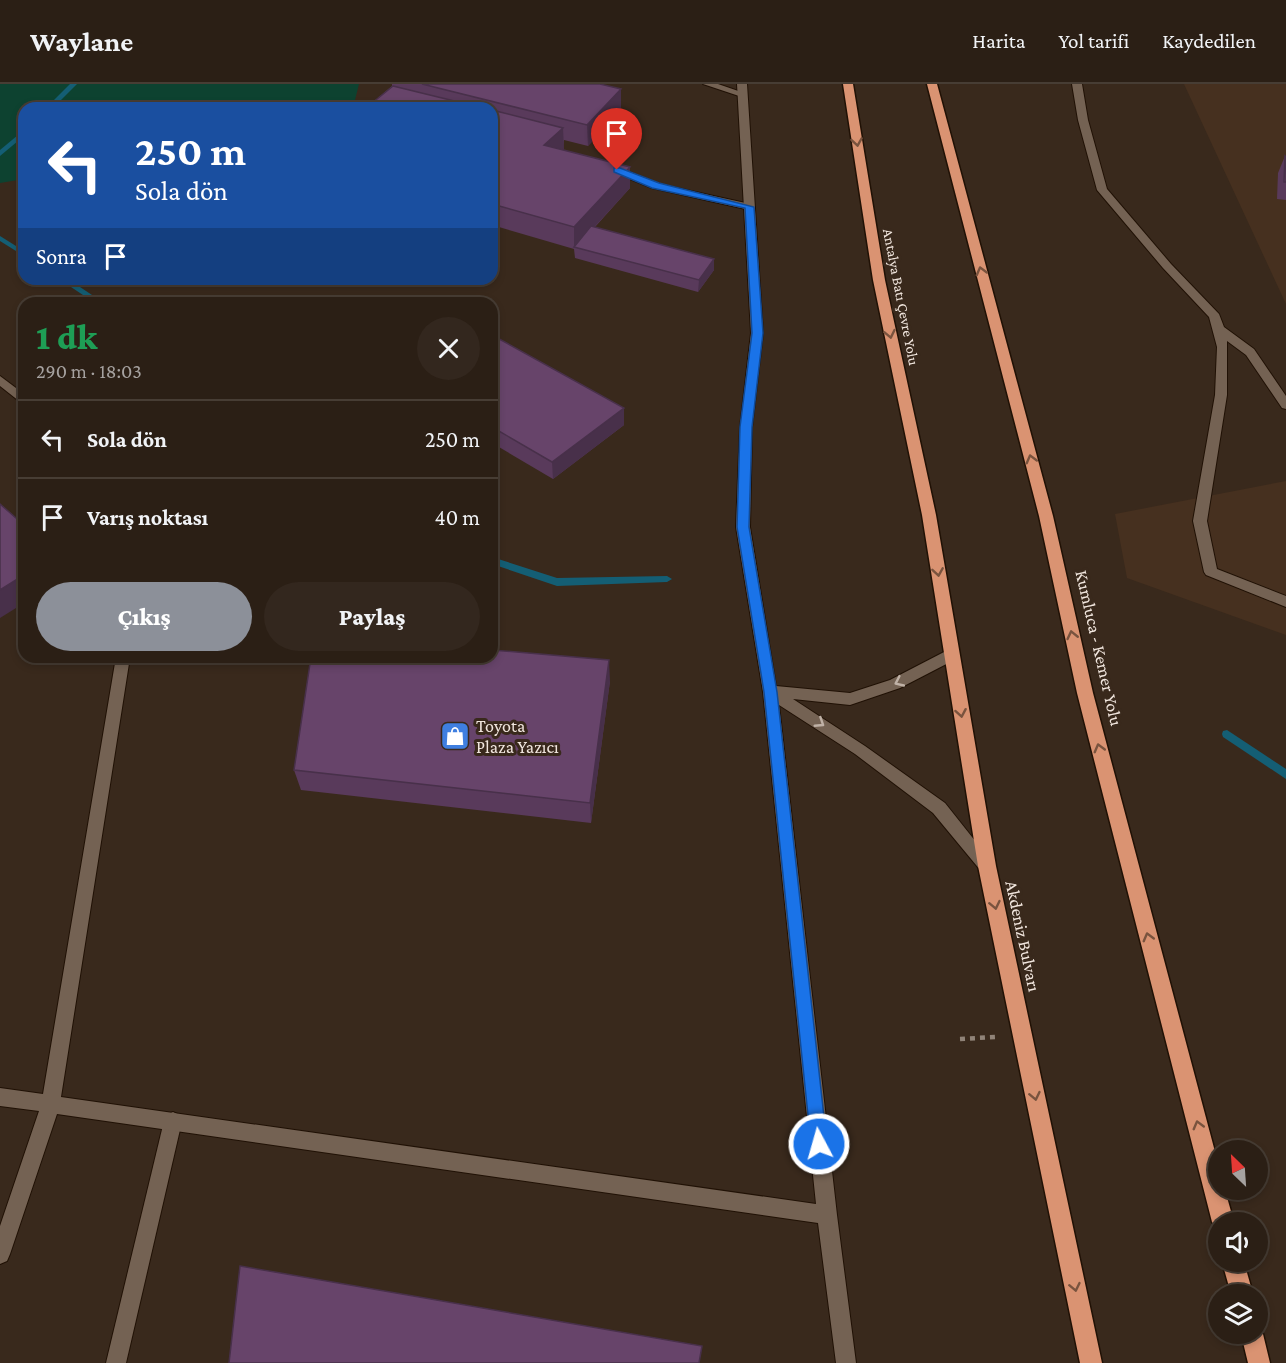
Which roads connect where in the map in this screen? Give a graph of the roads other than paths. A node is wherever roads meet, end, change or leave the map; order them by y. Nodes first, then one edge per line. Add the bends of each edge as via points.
1 (708, 84) edge
2 (848, 84) edge
3 (932, 84) edge
4 (1077, 84) edge
5 (742, 89) edge
6 (598, 163) edge
7 (750, 207) junction
8 (1218, 328) junction
9 (0, 380) edge
10 (18, 396) edge
11 (1286, 405) edge
12 (929, 515) joint
13 (1286, 602) edge
14 (951, 655) junction
15 (122, 663) edge
16 (770, 692) junction
17 (987, 866) junction
18 (0, 1097) edge
19 (51, 1103) junction
20 (173, 1121) junction
21 (1220, 1212) edge
22 (827, 1215) junction
23 (0, 1254) edge
24 (1254, 1344) edge
25 (116, 1363) edge
26 (846, 1363) edge
27 (1091, 1363) edge
28 (1259, 1363) edge

1 - 5 street
2 -> 12 highway, Antalya Batı Çevre Yolu via 879,280
21 -> 3 highway, Kumluca - Kemer Yolu via 1085,693 1046,516
4 - 8 street via 1102,190 1215,316
5 - 7 street
6 - 7 street via 656,186
7 - 16 street via 757,333 746,427 743,527
8 - 11 street via 1250,352
8 - 13 street via 1223,347 1221,395 1200,521 1210,572
9 - 10 street
12 -> 14 highway, Akdeniz Bulvarı
14 -> 16 street via 895,684 850,699
14 -> 17 highway, Akdeniz Bulvarı
15 - 19 street
16 -> 17 street via 860,750 939,808
16 - 22 street
17 -> 27 highway, Akdeniz Bulvarı
18 - 19 street
19 - 20 street
19 - 23 street
20 - 22 street
20 - 25 street
22 - 26 street
24 - 28 highway

